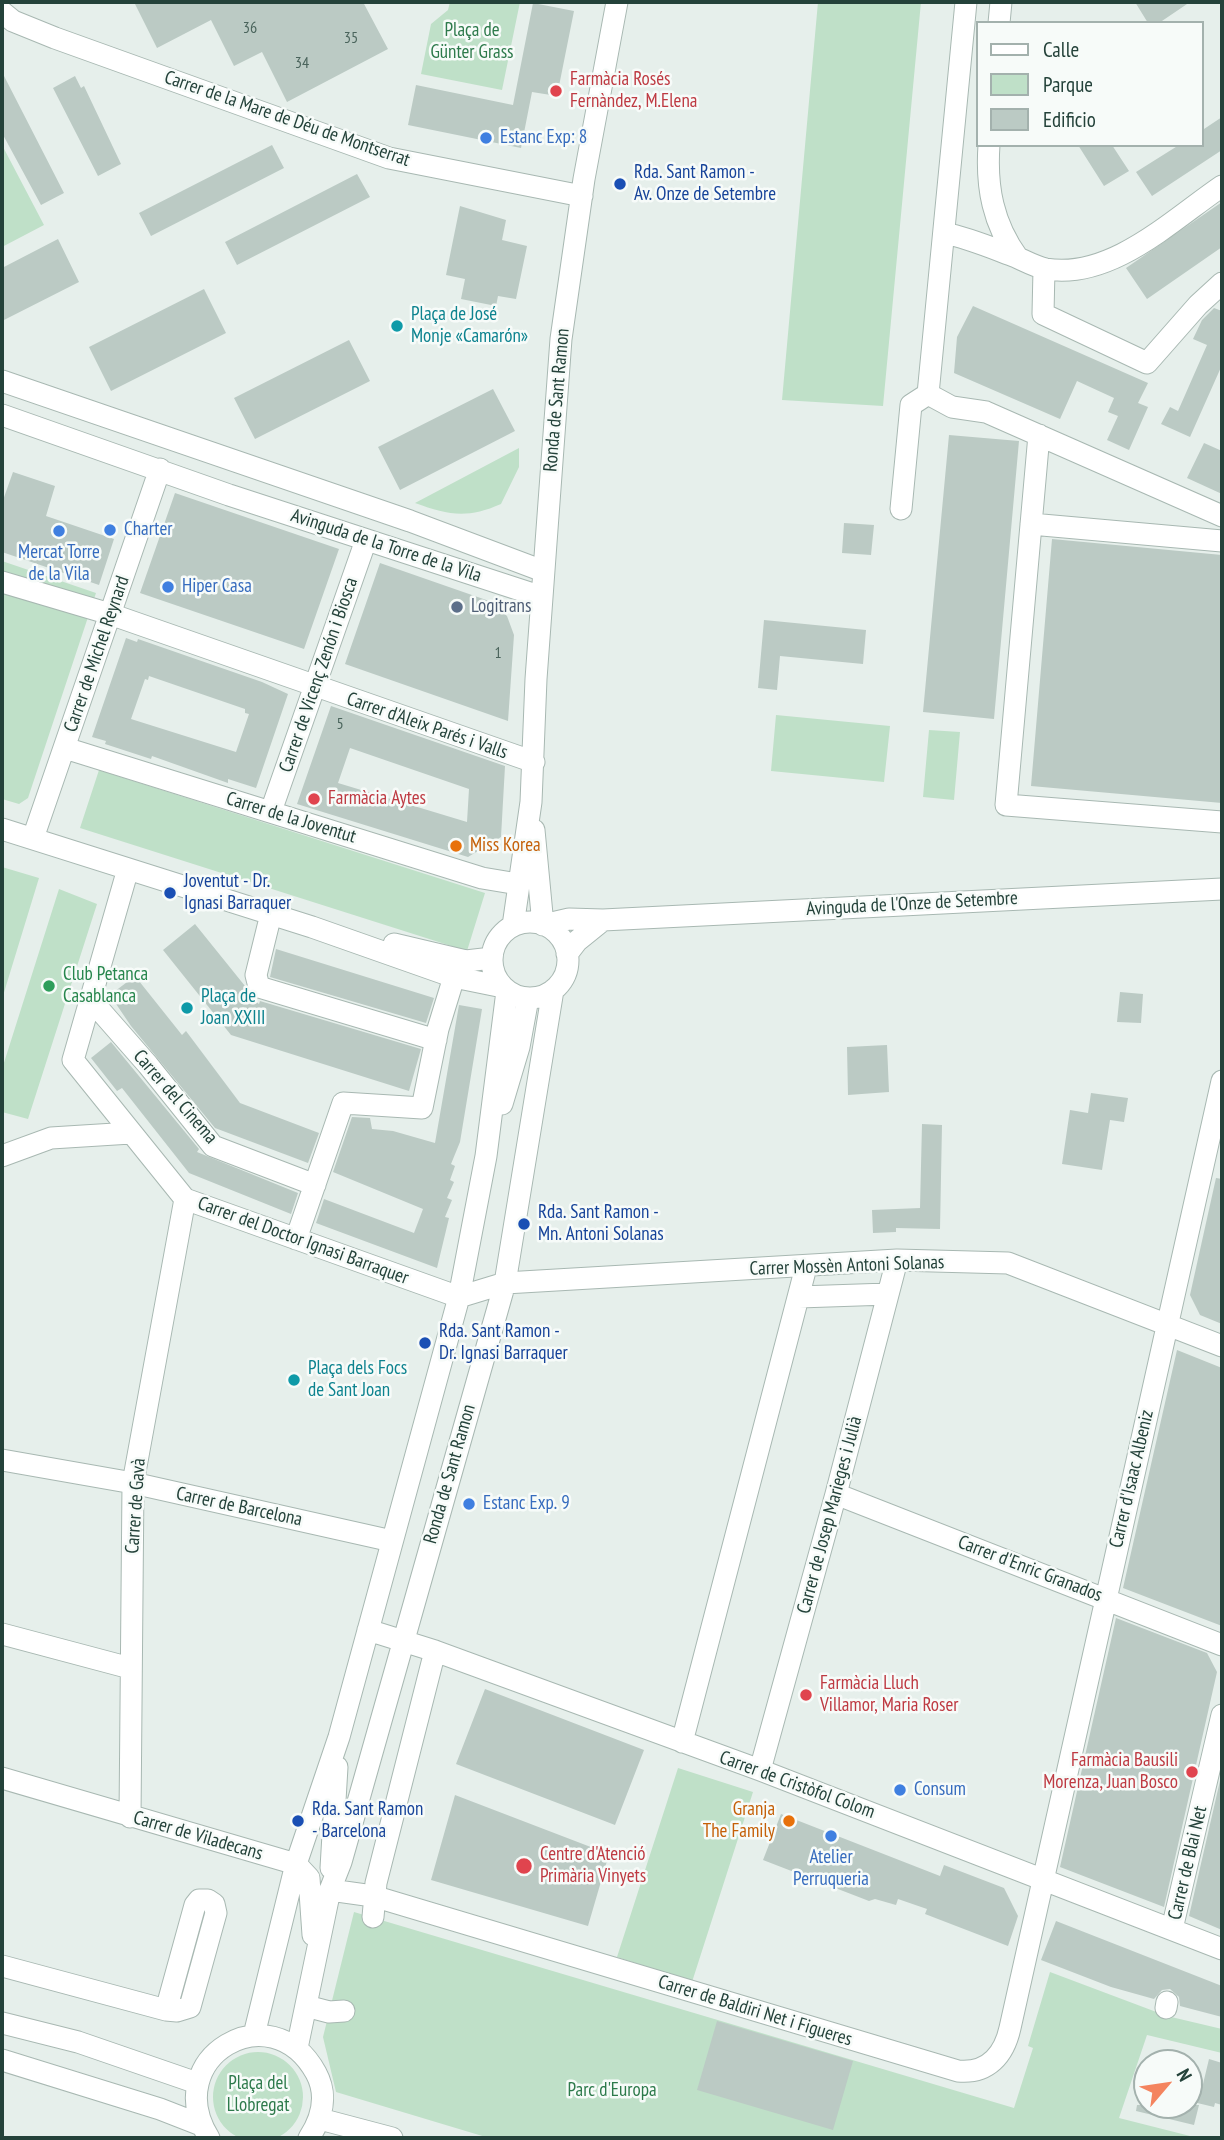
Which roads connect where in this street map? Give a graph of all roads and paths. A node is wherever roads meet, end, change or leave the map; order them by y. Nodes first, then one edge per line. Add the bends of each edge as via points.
1 (617, 2) edge
2 (966, 2) edge
3 (1001, 2) edge
4 (2, 12) edge
5 (999, 21) edge
6 (989, 147) edge
7 (1222, 186) edge
8 (582, 196) junction
9 (944, 233) junction
10 (1018, 258) junction
11 (1044, 269) junction
12 (1222, 283) edge
13 (12, 385) edge
14 (928, 394) junction
15 (2, 418) edge
16 (1039, 435) junction
17 (241, 463) junction
18 (160, 469) junction
19 (229, 495) junction
20 (901, 509) dead end
21 (1222, 516) edge
22 (1031, 524) junction
23 (366, 540) junction
24 (459, 540) junction
25 (1222, 541) edge
26 (450, 566) junction
27 (543, 571) junction
28 (2, 582) edge
29 (542, 597) junction
30 (110, 614) junction
31 (314, 687) junction
32 (65, 747) junction
33 (534, 762) junction
34 (531, 802) junction
35 (271, 811) junction
36 (1222, 822) edge
37 (2, 829) edge
38 (33, 838) junction
39 (128, 869) junction
40 (518, 884) junction
41 (1222, 889) edge
42 (271, 914) junction
43 (603, 920) junction
44 (543, 925) junction
45 (513, 926) junction
46 (312, 927) junction
47 (567, 954) junction
48 (492, 958) junction
49 (454, 977) junction
50 (505, 989) junction
51 (553, 990) junction
52 (528, 998) junction
53 (90, 1000) junction
54 (436, 1040) junction
55 (542, 1052) junction
56 (1222, 1081) edge
57 (505, 1096) junction
58 (131, 1133) junction
59 (2, 1156) edge
60 (486, 1156) junction
61 (315, 1185) junction
62 (185, 1199) junction
63 (296, 1239) junction
64 (897, 1260) junction
65 (806, 1267) junction
66 (505, 1283) junction
67 (888, 1294) junction
68 (459, 1297) junction
69 (799, 1297) junction
70 (1167, 1324) junction
71 (1222, 1346) edge
72 (2, 1460) edge
73 (133, 1483) junction
74 (836, 1494) junction
75 (392, 1541) junction
76 (1105, 1597) junction
77 (369, 1630) junction
78 (2, 1634) edge
79 (403, 1641) junction
80 (1222, 1646) edge
81 (435, 1651) junction
82 (130, 1668) junction
83 (1222, 1715) edge
84 (338, 1737) junction
85 (682, 1742) junction
86 (760, 1770) junction
87 (2, 1778) edge
88 (131, 1817) junction
89 (296, 1864) junction
90 (1044, 1878) junction
91 (330, 1889) junction
92 (373, 1907) junction
93 (1172, 1929) junction
94 (1222, 1949) edge
95 (315, 1962) junction
96 (2, 1966) edge
97 (306, 2006) junction
98 (166, 2010) dead end
99 (345, 2011) dead end
100 (2, 2023) edge
101 (254, 2035) junction
102 (297, 2048) junction
103 (2, 2060) edge
104 (197, 2083) junction
105 (320, 2119) junction
106 (205, 2132) edge
107 (309, 2138) edge
108 (392, 2138) edge

1 - 8 street, Ronda de Sant Ramon
2 - 9 street
3 - 5 street
4 - 8 street, Carrer de la Mare de Déu de Montserrat via 55,38 389,158
6 - 10 street via 989,192 1004,239
7 - 11 street via 1126,252 1100,264
8 - 27 street, Ronda de Sant Ramon via 561,339
9 - 10 street
9 - 14 street
10 - 11 street
11 - 12 street via 1043,314 1147,363
13 - 15 street, Avinguda de la Torre de la Vila
13 - 17 street, Avinguda de la Torre de la Vila
14 - 16 street via 952,407 986,412
14 - 20 street via 911,404
15 - 18 street, Avinguda de la Torre de la Vila
16 - 21 street
16 - 22 street
17 - 19 street
17 - 24 street, Avinguda de la Torre de la Vila
18 - 19 street, Avinguda de la Torre de la Vila
18 - 30 street, Carrer de Michel Reynard
19 - 23 street, Avinguda de la Torre de la Vila
22 - 25 street
22 - 36 street via 1006,805
23 - 26 street, Avinguda de la Torre de la Vila
23 - 31 street, Carrer de Vicenç Zenón i Biosca
24 - 26 street
24 - 27 street, Avinguda de la Torre de la Vila
26 - 29 street, Avinguda de la Torre de la Vila
27 - 29 street, Ronda de Sant Ramon
28 - 30 street, Carrer d'Aleix Parés i Valls
29 - 33 street, Ronda de Sant Ramon
30 - 31 street, Carrer d'Aleix Parés i Valls
30 - 32 street, Carrer de Michel Reynard
31 - 33 street, Carrer d'Aleix Parés i Valls
31 - 35 street, Carrer de Vicenç Zenón i Biosca
32 - 35 street, Carrer de la Joventut
32 - 38 street, Carrer de Michel Reynard
33 - 34 street, Ronda de Sant Ramon
34 - 40 street, Ronda de Sant Ramon
34 - 44 street, Ronda de Sant Ramon
35 - 40 street, Carrer de la Joventut via 482,878
37 - 38 street
38 - 39 street
39 - 42 street
39 - 53 street, Carrer del Doctor Ignasi Barraquer
40 - 45 street, Ronda de Sant Ramon
41 - 43 street, Avinguda de l'Onze de Setembre
42 - 46 street
42 - 54 street via 256,975 259,987
43 - 44 street, Avinguda de l'Onze de Setembre via 569,919
43 - 47 street
44 - 45 street via 526,922
44 - 47 street via 557,934
45 - 48 street, Ronda de Sant Ramon via 497,940
46 - 48 street via 466,961
46 - 49 street
47 - 51 street, Ronda de Sant Ramon via 564,976
48 - 50 street, Ronda de Sant Ramon via 494,972
49 - 50 street
49 - 54 street
50 - 52 street
50 - 60 street, Ronda de Sant Ramon
51 - 52 street
51 - 55 street, Ronda de Sant Ramon
52 - 57 street, Ronda de Sant Ramon
53 - 58 street, Carrer del Doctor Ignasi Barraquer via 74,1060
53 - 61 street, Carrer del Cinema via 213,1146
54 - 61 street via 422,1108 343,1103
55 - 57 street, Ronda de Sant Ramon
55 - 66 street, Ronda de Sant Ramon
56 - 70 street, Carrer d'Isaac Albeniz
57 - 60 street, Ronda de Sant Ramon
58 - 59 street via 51,1138
58 - 62 street, Carrer del Doctor Ignasi Barraquer
60 - 68 street, Ronda de Sant Ramon
61 - 63 street
62 - 63 street, Carrer del Doctor Ignasi Barraquer
62 - 73 street, Carrer de Gavà
63 - 68 street, Carrer del Doctor Ignasi Barraquer
64 - 65 street, Carrer Mossèn Antoni Solanas
64 - 67 street, Carrer de Josep Marieges i Julià
64 - 70 street, Carrer Mossèn Antoni Solanas via 1008,1263
65 - 66 street, Carrer Mossèn Antoni Solanas
65 - 69 street
66 - 68 street, Carrer Mossèn Antoni Solanas
66 - 79 street, Ronda de Sant Ramon
67 - 69 street
67 - 74 street, Carrer de Josep Marieges i Julià
68 - 75 street, Ronda de Sant Ramon
69 - 85 street
70 - 71 street, Carrer Mossèn Antoni Solanas
70 - 76 street, Carrer d'Isaac Albeniz
72 - 73 street, Carrer de Barcelona
73 - 75 street, Carrer de Barcelona
73 - 82 street, Carrer de Gavà
74 - 76 street, Carrer d'Enric Granados
74 - 86 street, Carrer de Josep Marieges i Julià
75 - 77 street, Ronda de Sant Ramon
76 - 80 street, Carrer d'Enric Granados
76 - 90 street, Carrer d'Isaac Albeniz
77 - 79 street, Carrer de Cristòfol Colom
77 - 84 street, Ronda de Sant Ramon
78 - 82 street
79 - 81 street, Carrer de Cristòfol Colom
79 - 91 street, Ronda de Sant Ramon
81 - 85 street, Carrer de Cristòfol Colom
81 - 92 street
82 - 88 street, Carrer de Gavà
83 - 93 street, Carrer de Blai Net
84 - 89 street, Ronda de Sant Ramon
84 - 91 street, Ronda de Sant Ramon
85 - 86 street, Carrer de Cristòfol Colom
86 - 90 street, Carrer de Cristòfol Colom
87 - 88 street, Carrer de Viladecans
88 - 89 street, Carrer de Viladecans
89 - 95 street via 309,1878
89 - 101 street, Ronda de Sant Ramon
90 - 92 street, Carrer de Baldiri Net i Figueres via 1007,2043 999,2058 972,2072
90 - 93 street, Carrer de Cristòfol Colom
91 - 92 street, Carrer de Baldiri Net i Figueres
91 - 95 street, Ronda de Sant Ramon
93 - 94 street, Carrer de Cristòfol Colom
95 - 97 street, Ronda de Sant Ramon
96 - 98 street
97 - 99 street
97 - 102 street, Ronda de Sant Ramon
100 - 104 street via 78,2042
101 - 102 street via 278,2038
101 - 104 street via 222,2047 206,2063
102 - 105 street via 307,2056 320,2081
103 - 106 street via 160,2109
104 - 106 street via 196,2106
105 - 107 street
105 - 108 street

